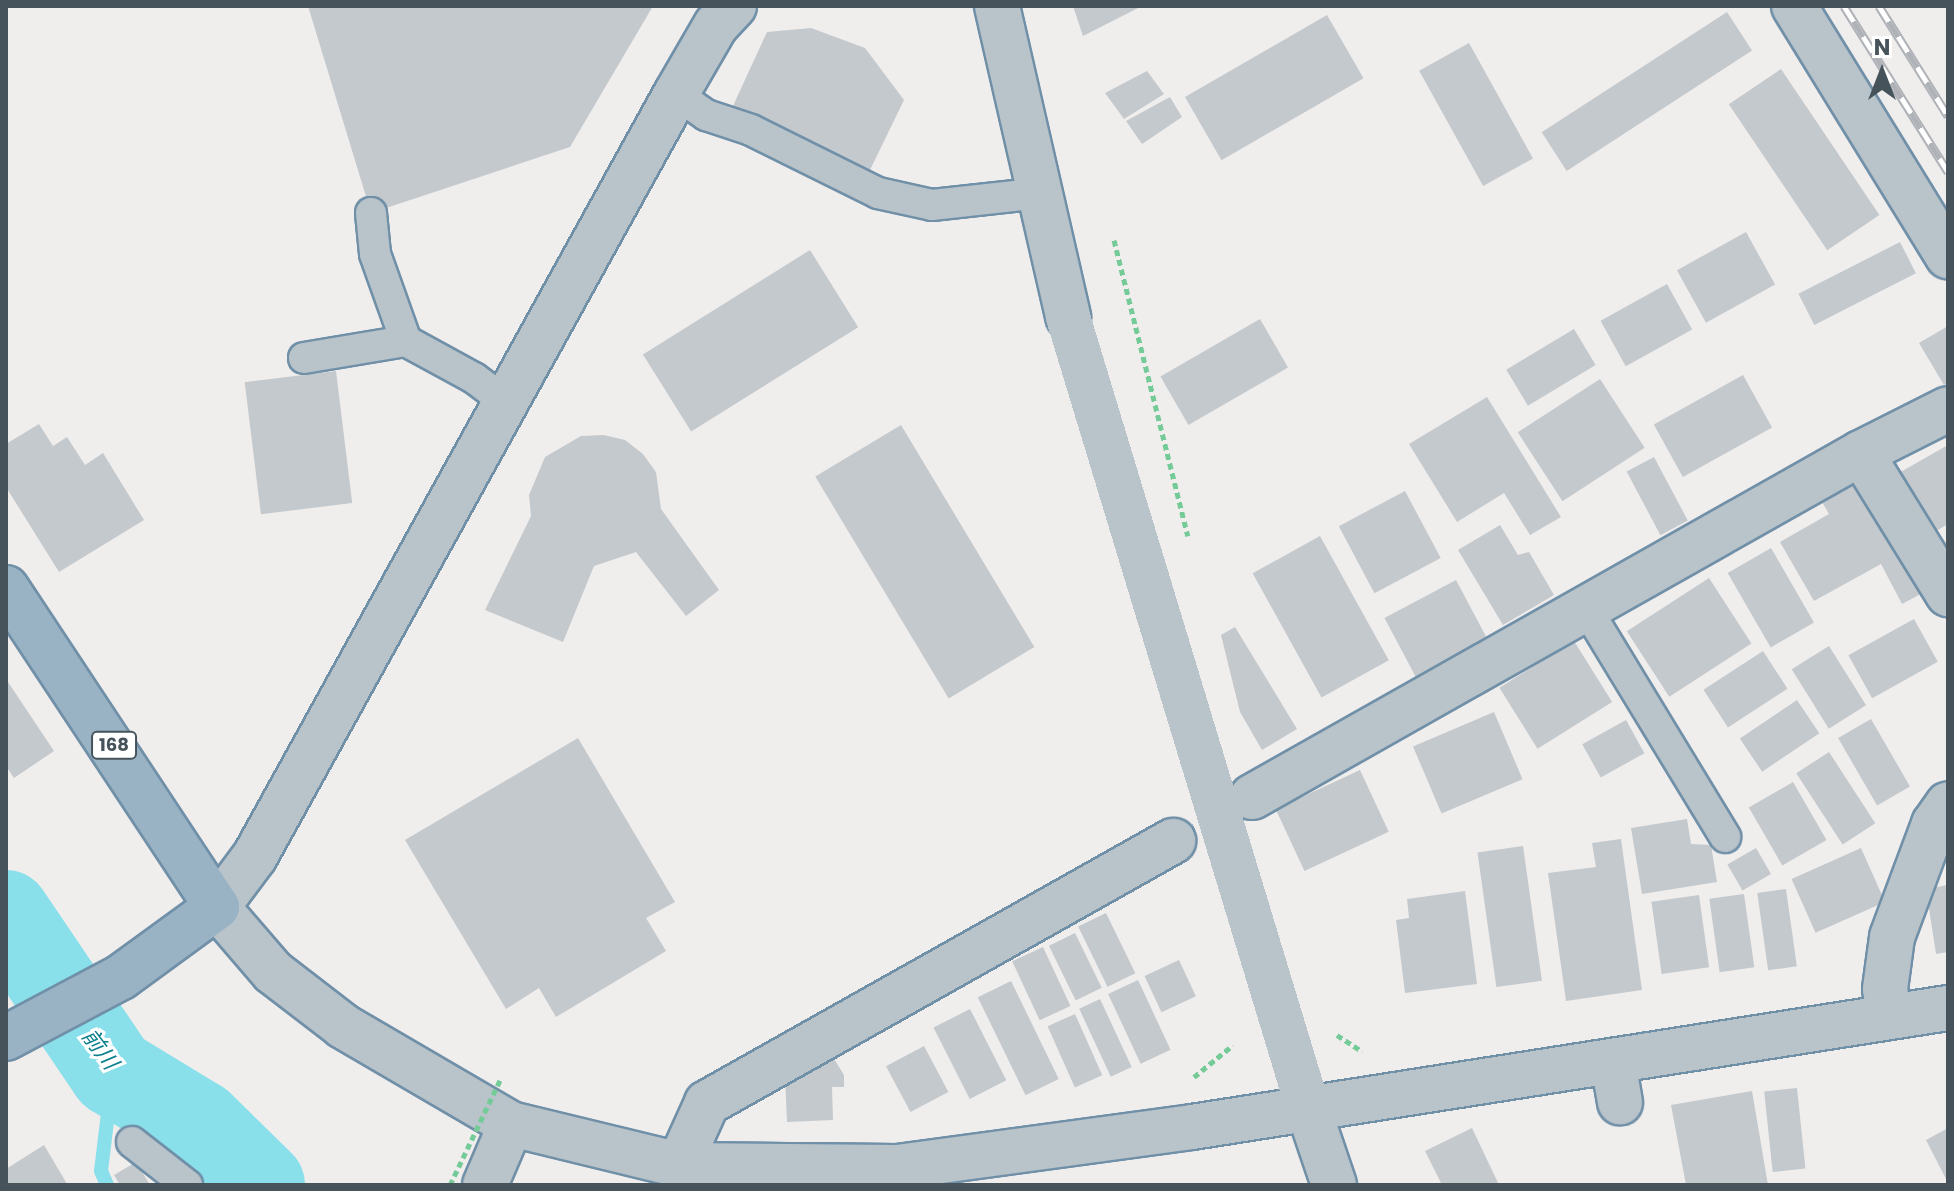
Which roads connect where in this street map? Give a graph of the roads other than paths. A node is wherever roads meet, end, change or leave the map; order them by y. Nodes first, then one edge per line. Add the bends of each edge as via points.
1 (734, 6) edge
2 (997, 6) edge
3 (1794, 6) edge
4 (691, 104) junction
5 (1040, 193) junction
6 (371, 213) dead end
7 (1948, 256) edge
8 (406, 341) junction
9 (304, 358) dead end
10 (506, 402) junction
11 (1948, 409) edge
12 (1861, 453) junction
13 (6, 588) edge
14 (1948, 594) edge
15 (1586, 608) junction
16 (1252, 797) dead end
17 (1948, 804) edge
18 (1725, 837) dead end
19 (1173, 841) dead end
20 (217, 907) junction
21 (1948, 1008) edge
22 (1889, 1017) junction
23 (11, 1035) edge
24 (1308, 1108) junction
25 (511, 1124) junction
26 (132, 1142) dead end
27 (679, 1165) junction
28 (187, 1185) edge
29 (485, 1185) edge
30 (1334, 1185) edge

1 - 4 street via 716,25
2 - 5 street
3 - 7 street
4 - 5 lane via 878,193 932,205
4 - 10 street
5 - 24 street, bridge via 1068,317
6 - 8 lane via 375,254
8 - 9 lane
8 - 10 lane
10 - 20 street via 260,848
11 - 12 street
12 - 14 street
12 - 15 street
13 - 20 highway, 168
15 - 16 street
15 - 18 lane
17 - 22 street via 1934,824 1892,937 1885,989
19 - 27 street via 707,1103
20 - 23 highway via 121,977
20 - 25 street via 273,972 343,1026
21 - 22 street
22 - 24 street via 1617,1082
24 - 27 street via 897,1167
24 - 30 street
25 - 27 street
25 - 29 street
26 - 28 lane

